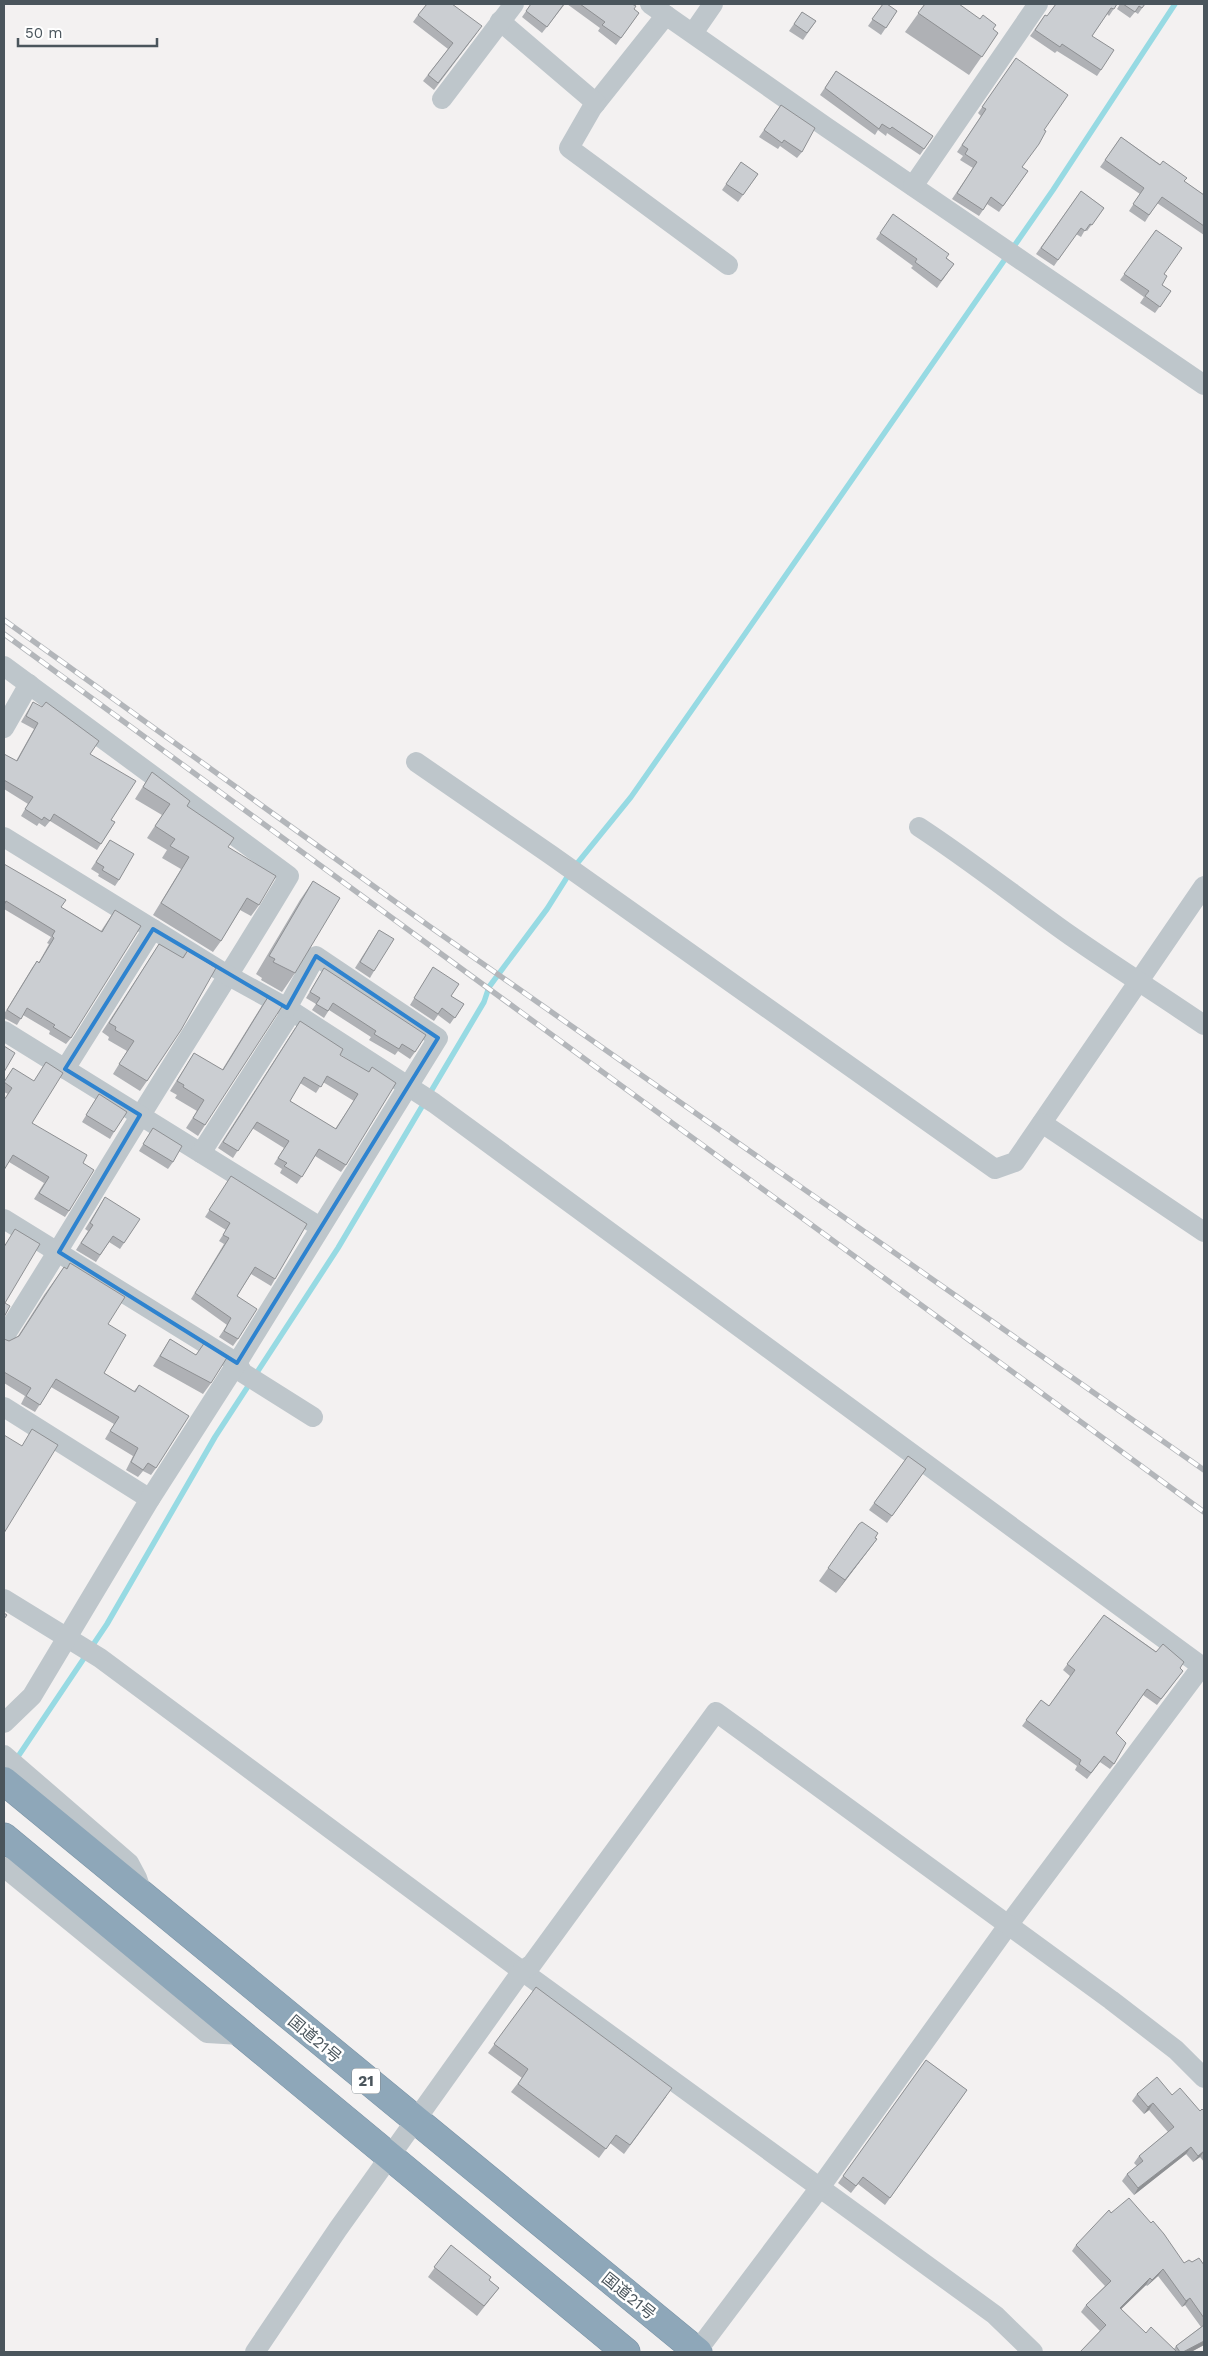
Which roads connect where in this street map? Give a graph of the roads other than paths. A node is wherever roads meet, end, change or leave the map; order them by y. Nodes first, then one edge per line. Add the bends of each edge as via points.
1 (514, 4) edge
2 (713, 4) edge
3 (1038, 4) edge
4 (658, 9) edge
5 (500, 21) junction
6 (693, 33) junction
7 (442, 99) dead end
8 (596, 103) junction
9 (913, 186) junction
10 (728, 265) dead end
11 (1204, 385) edge
12 (4, 666) edge
13 (29, 684) junction
14 (4, 728) edge
15 (416, 762) dead end
16 (919, 827) dead end
17 (4, 837) edge
18 (1204, 886) edge
19 (152, 929) junction
20 (229, 976) junction
21 (1139, 980) junction
22 (289, 1009) junction
23 (1204, 1025) edge
24 (4, 1031) edge
25 (65, 1069) junction
26 (411, 1089) junction
27 (140, 1115) junction
28 (1042, 1123) junction
29 (202, 1153) junction
30 (4, 1219) edge
31 (320, 1226) junction
32 (1204, 1232) edge
33 (59, 1252) junction
34 (4, 1337) edge
35 (240, 1368) junction
36 (4, 1407) edge
37 (313, 1417) dead end
38 (150, 1498) junction
39 (4, 1599) edge
40 (74, 1642) junction
41 (1203, 1667) edge
42 (4, 1723) edge
43 (4, 1755) edge
44 (4, 1782) edge
45 (7, 1849) edge
46 (142, 1896) junction
47 (1009, 1924) junction
48 (522, 1971) junction
49 (1204, 2078) edge
50 (415, 2121) junction
51 (390, 2157) junction
52 (821, 2186) junction
53 (254, 2352) edge
54 (626, 2352) edge
55 (697, 2352) edge
56 (1033, 2352) edge

1 - 5 street
2 - 6 street
3 - 9 street
4 - 6 street
4 - 8 street
5 - 7 street
5 - 8 street
6 - 9 street
8 - 10 street via 569,148
9 - 11 street
12 - 13 street
13 - 14 street
13 - 20 street via 289,876
15 - 28 street via 995,1169 1015,1162
16 - 21 street via 1071,936
17 - 19 street
18 - 21 street
19 - 20 street
19 - 25 street
20 - 22 street
20 - 27 street
21 - 23 street
21 - 28 street
22 - 26 street
22 - 26 street via 316,956 438,1038
22 - 29 street
24 - 25 street
25 - 27 street
26 - 31 street
26 - 41 street
27 - 29 street
27 - 33 street
28 - 32 street
29 - 31 street
30 - 33 street
31 - 35 street
33 - 34 street
33 - 35 street
35 - 37 street
35 - 38 street
36 - 38 street
38 - 40 street
39 - 40 street
40 - 42 street via 32,1696
40 - 48 street
41 - 47 street
43 - 46 street via 129,1863
44 - 46 highway, 国道21号 / 21
45 - 51 highway
46 - 50 highway, 国道21号 / 21
47 - 48 street via 716,1712 532,1964
47 - 49 street via 1176,2050
47 - 52 street
48 - 50 street
48 - 52 street
50 - 51 street
50 - 55 highway, 国道21号 / 21
51 - 53 street
51 - 54 highway
52 - 55 street
52 - 56 street via 995,2315

